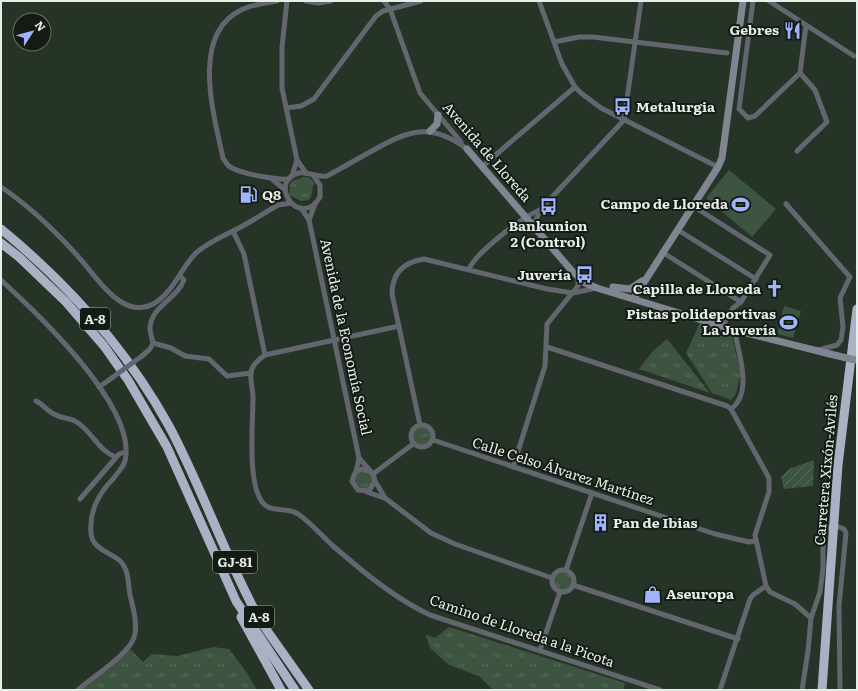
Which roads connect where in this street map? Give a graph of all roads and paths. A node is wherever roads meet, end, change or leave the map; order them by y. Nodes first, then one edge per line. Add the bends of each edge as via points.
1 (277, 1) edge
2 (287, 1) edge
3 (306, 1) edge
4 (331, 1) edge
5 (384, 1) edge
6 (421, 1) edge
7 (539, 1) edge
8 (640, 1) edge
9 (743, 1) edge
10 (753, 1) edge
11 (769, 1) edge
12 (390, 9) junction
13 (806, 25) junction
14 (635, 40) junction
15 (554, 42) junction
16 (727, 53) dead end
17 (854, 56) dead end
18 (800, 73) junction
19 (574, 87) junction
20 (286, 108) junction
21 (438, 115) junction
22 (624, 120) junction
23 (430, 131) junction
24 (467, 149) junction
25 (797, 151) dead end
26 (297, 160) junction
27 (486, 164) dead end
28 (718, 166) junction
29 (306, 173) junction
30 (312, 175) junction
31 (327, 176) junction
32 (291, 178) junction
33 (272, 179) junction
34 (1, 187) edge
35 (321, 190) junction
36 (285, 192) junction
37 (317, 202) junction
38 (291, 203) junction
39 (786, 204) dead end
40 (278, 205) junction
41 (693, 206) junction
42 (301, 208) junction
43 (540, 210) junction
44 (525, 217) junction
45 (309, 220) junction
46 (532, 225) junction
47 (1, 229) edge
48 (678, 230) junction
49 (233, 231) junction
50 (1, 243) edge
51 (662, 252) junction
52 (469, 269) junction
53 (180, 276) junction
54 (578, 277) junction
55 (756, 279) junction
56 (1, 280) edge
57 (643, 282) junction
58 (599, 288) junction
59 (573, 293) junction
60 (634, 298) junction
61 (741, 302) junction
62 (654, 305) junction
63 (857, 309) edge
64 (399, 326) junction
65 (722, 327) junction
66 (738, 331) junction
67 (335, 341) junction
68 (153, 343) junction
69 (547, 347) junction
70 (817, 351) junction
71 (265, 355) junction
72 (856, 361) edge
73 (251, 373) junction
74 (99, 387) junction
75 (36, 401) dead end
76 (731, 409) junction
77 (420, 425) junction
78 (169, 426) junction
79 (433, 440) junction
80 (414, 444) junction
81 (125, 452) junction
82 (116, 457) junction
83 (359, 458) junction
84 (513, 467) junction
85 (356, 472) junction
86 (372, 472) junction
87 (375, 481) junction
88 (366, 492) junction
89 (592, 493) junction
90 (385, 498) junction
91 (80, 499) dead end
92 (830, 527) dead end
93 (839, 527) dead end
94 (756, 541) junction
95 (566, 570) junction
96 (552, 578) junction
97 (573, 585) junction
98 (766, 586) junction
99 (560, 592) junction
100 (236, 601) junction
101 (811, 618) junction
102 (827, 633) junction
103 (738, 639) junction
104 (540, 650) junction
105 (78, 690) edge
106 (281, 690) edge
107 (295, 690) edge
108 (309, 690) edge
109 (316, 690) edge
110 (660, 690) edge
111 (720, 690) edge
112 (802, 690) edge
113 (822, 690) edge
114 (825, 690) edge
115 (840, 690) edge

1 - 33 street via 242,9 234,14 218,31 210,56 210,88 225,163 235,169
2 - 20 street via 281,67
3 - 4 street
5 - 12 street, Avenida de Lloreda
6 - 12 street
7 - 15 street
8 - 14 street
9 - 28 street via 724,148
10 - 18 street via 739,109 748,118 756,116
11 - 13 street
12 - 20 street via 380,13 372,21 314,99 301,106
12 - 21 street, Avenida de Lloreda via 417,86
13 - 17 street
13 - 18 street
14 - 15 street via 579,37
14 - 16 street
14 - 22 street
15 - 19 street
18 - 25 street via 814,90 827,122
19 - 22 street via 590,101
19 - 27 street
20 - 26 street
21 - 23 street via 437,124
21 - 24 street, Avenida de Lloreda
22 - 28 street
22 - 43 street
23 - 24 street via 446,136
23 - 31 street via 401,135
24 - 44 street, Avenida de Lloreda
26 - 29 street
26 - 32 street
28 - 41 street
29 - 30 street
29 - 32 street
30 - 31 street
30 - 35 street via 318,181
31 - 35 street
32 - 33 street
32 - 36 street
33 - 36 street
34 - 53 street via 44,222 122,303 137,308 155,303
35 - 37 street
36 - 38 street
36 - 40 street
37 - 42 street
37 - 45 street
38 - 40 street
38 - 42 street
39 - 70 street via 850,277 840,298 843,327 840,343
40 - 49 street
41 - 48 street
41 - 55 street via 768,254 770,257
42 - 45 street, Avenida de la Economía Social
43 - 44 street
43 - 46 street
44 - 46 street, Avenida de Lloreda
44 - 52 street via 482,254
45 - 67 street, Avenida de la Economía Social
46 - 54 street, Avenida de Lloreda
47 - 78 highway, A-8 via 46,267 93,317 136,373
48 - 51 street
48 - 55 street
49 - 53 street via 202,248
49 - 71 street via 244,254
50 - 100 highway, A-8 via 66,302 104,346 128,380 167,447
51 - 57 street
51 - 61 street
52 - 59 street via 520,284
52 - 64 street via 424,259 402,267 395,276 392,287
53 - 68 street via 184,280 177,291 153,316 150,330
54 - 58 street, Avenida de Lloreda
54 - 59 street via 578,286
55 - 61 street
56 - 74 street via 48,326
57 - 58 street via 630,289 609,286
57 - 60 street
57 - 62 street via 645,297
58 - 59 street
58 - 60 street, Avenida de Lloreda
59 - 69 street via 547,324
60 - 62 street, Avenida de Lloreda
61 - 65 street
62 - 65 street, Avenida de Lloreda
63 - 102 highway, Carretera Xixón-Avilés via 838,465
64 - 67 street
64 - 77 street
65 - 66 street, Avenida de Lloreda
66 - 70 street, Avenida de Lloreda
66 - 76 street via 736,338 743,380 737,402
67 - 71 street
67 - 83 street, Avenida de la Economía Social
68 - 73 street via 171,348 185,356 209,359 227,376
68 - 74 street, bridge via 142,356
69 - 76 street via 655,381
69 - 84 street via 539,388
70 - 72 street, Avenida de Lloreda, bridge
71 - 73 street via 260,358
73 - 104 street, Camino de Lloreda a la Picota via 253,477 257,493 267,508 297,513 383,587 418,609
74 - 81 street via 123,433
75 - 82 street via 56,416 76,421 99,446
76 - 94 street via 769,478 769,492 755,535
77 - 79 street via 429,427 433,433
77 - 80 street via 412,431
78 - 108 highway, A-8 via 253,606
78 - 109 highway, GJ-81 via 180,442 234,562 262,613
79 - 80 street via 424,447
79 - 84 street, Calle Celso Álvarez Martínez
80 - 86 street
81 - 82 street
81 - 105 street via 124,464 95,504 91,528 92,539 96,545 125,567 135,619 135,634 130,646
82 - 91 street
83 - 85 street, Avenida de la Economía Social
83 - 86 street, Avenida de la Economía Social
84 - 89 street, Calle Celso Álvarez Martínez
85 - 86 street via 361,469
85 - 88 street via 353,485 358,490
86 - 87 street
87 - 88 street via 372,488
87 - 90 street
88 - 90 street
89 - 94 street, Calle Celso Álvarez Martínez via 715,534
89 - 95 street
90 - 96 street via 418,525 442,539
92 - 101 street via 823,531 820,592
93 - 115 street via 846,533 839,606
94 - 98 street
95 - 96 street via 556,572
95 - 97 street via 574,578
96 - 99 street via 552,585
97 - 99 street via 566,592
97 - 103 street
98 - 101 street via 770,592 795,604
98 - 103 street via 750,599
99 - 104 street
100 - 106 highway via 239,614
100 - 107 highway, A-8
101 - 112 street
102 - 113 highway
102 - 114 highway
103 - 111 street
104 - 110 street, Camino de Lloreda a la Picota

